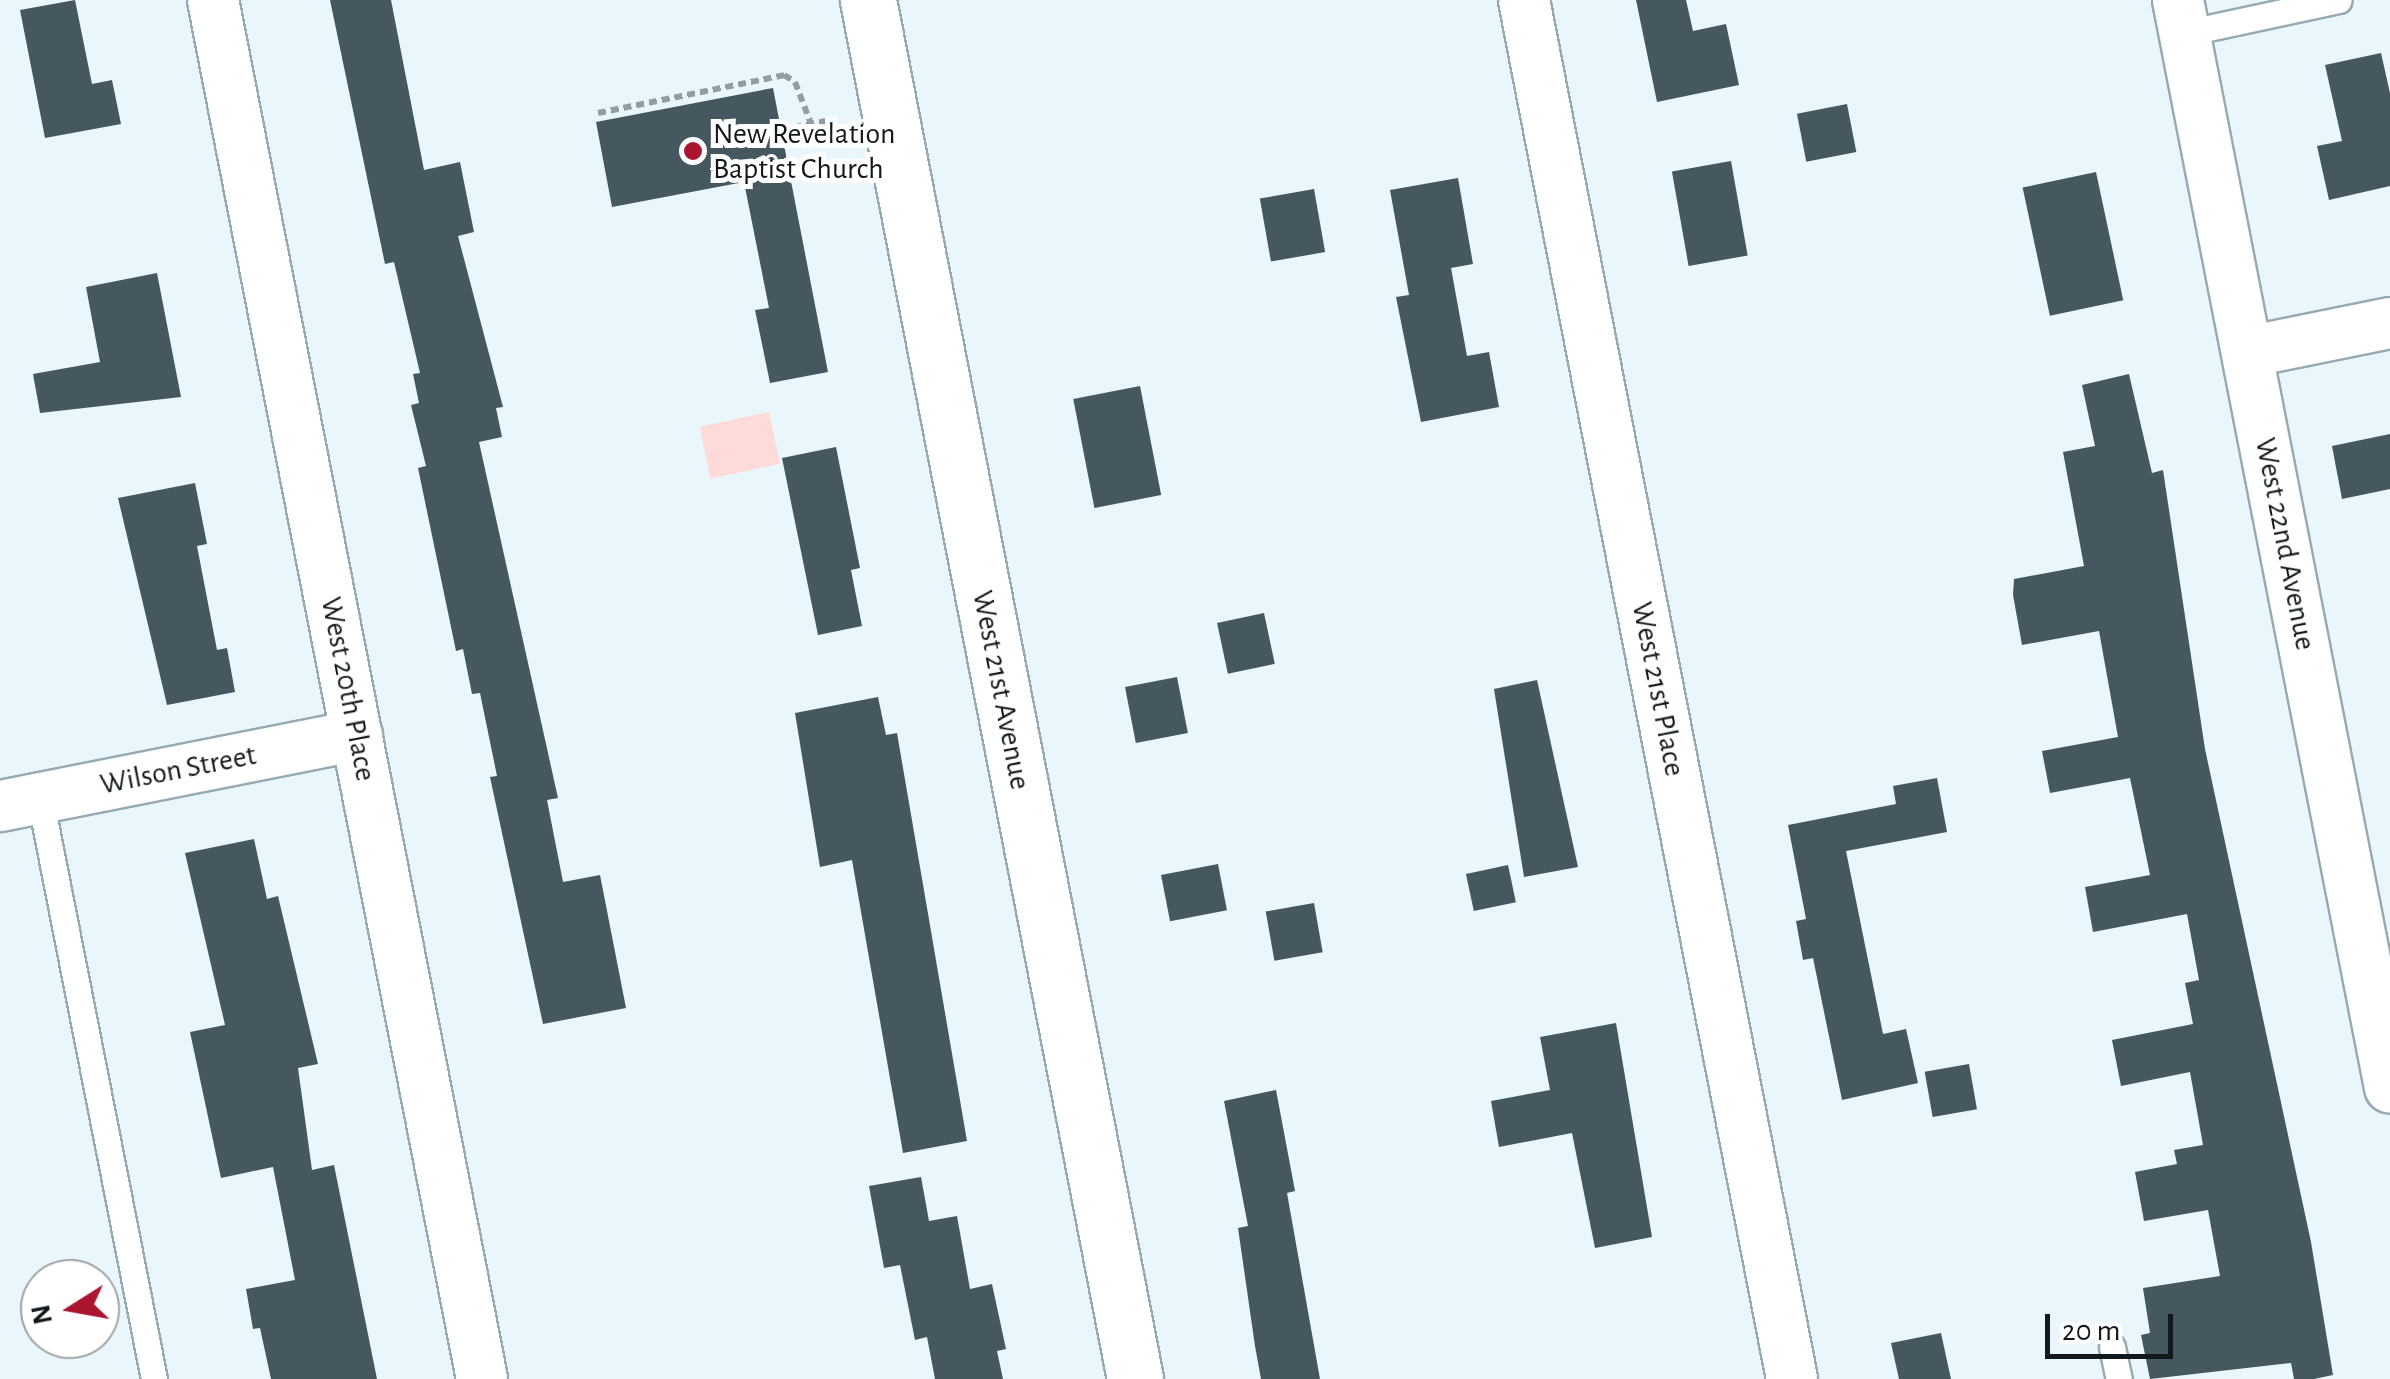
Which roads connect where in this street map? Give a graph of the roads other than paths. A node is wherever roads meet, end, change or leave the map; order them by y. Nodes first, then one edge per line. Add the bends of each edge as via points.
1 (213, 0) edge
2 (868, 0) edge
3 (1524, 0) edge
4 (2339, 0) edge
5 (2182, 16) edge
6 (2390, 323) edge
7 (2248, 352) junction
8 (357, 735) junction
9 (20, 802) edge
10 (2380, 980) edge
11 (2390, 1088) edge
12 (2112, 1347) dead end
13 (154, 1379) edge
14 (482, 1379) edge
15 (1135, 1379) edge
16 (1792, 1379) edge
17 (2119, 1379) edge

1 - 8 street, West 20th Place
2 - 15 street, West 21st Avenue
3 - 16 street, West 21st Place
4 - 5 lane
5 - 7 street, West 22nd Avenue
6 - 7 street
7 - 10 street, West 22nd Avenue
8 - 9 street, Wilson Street
8 - 14 street, West 20th Place
9 - 13 lane
10 - 11 street, West 22nd Avenue
12 - 17 lane

